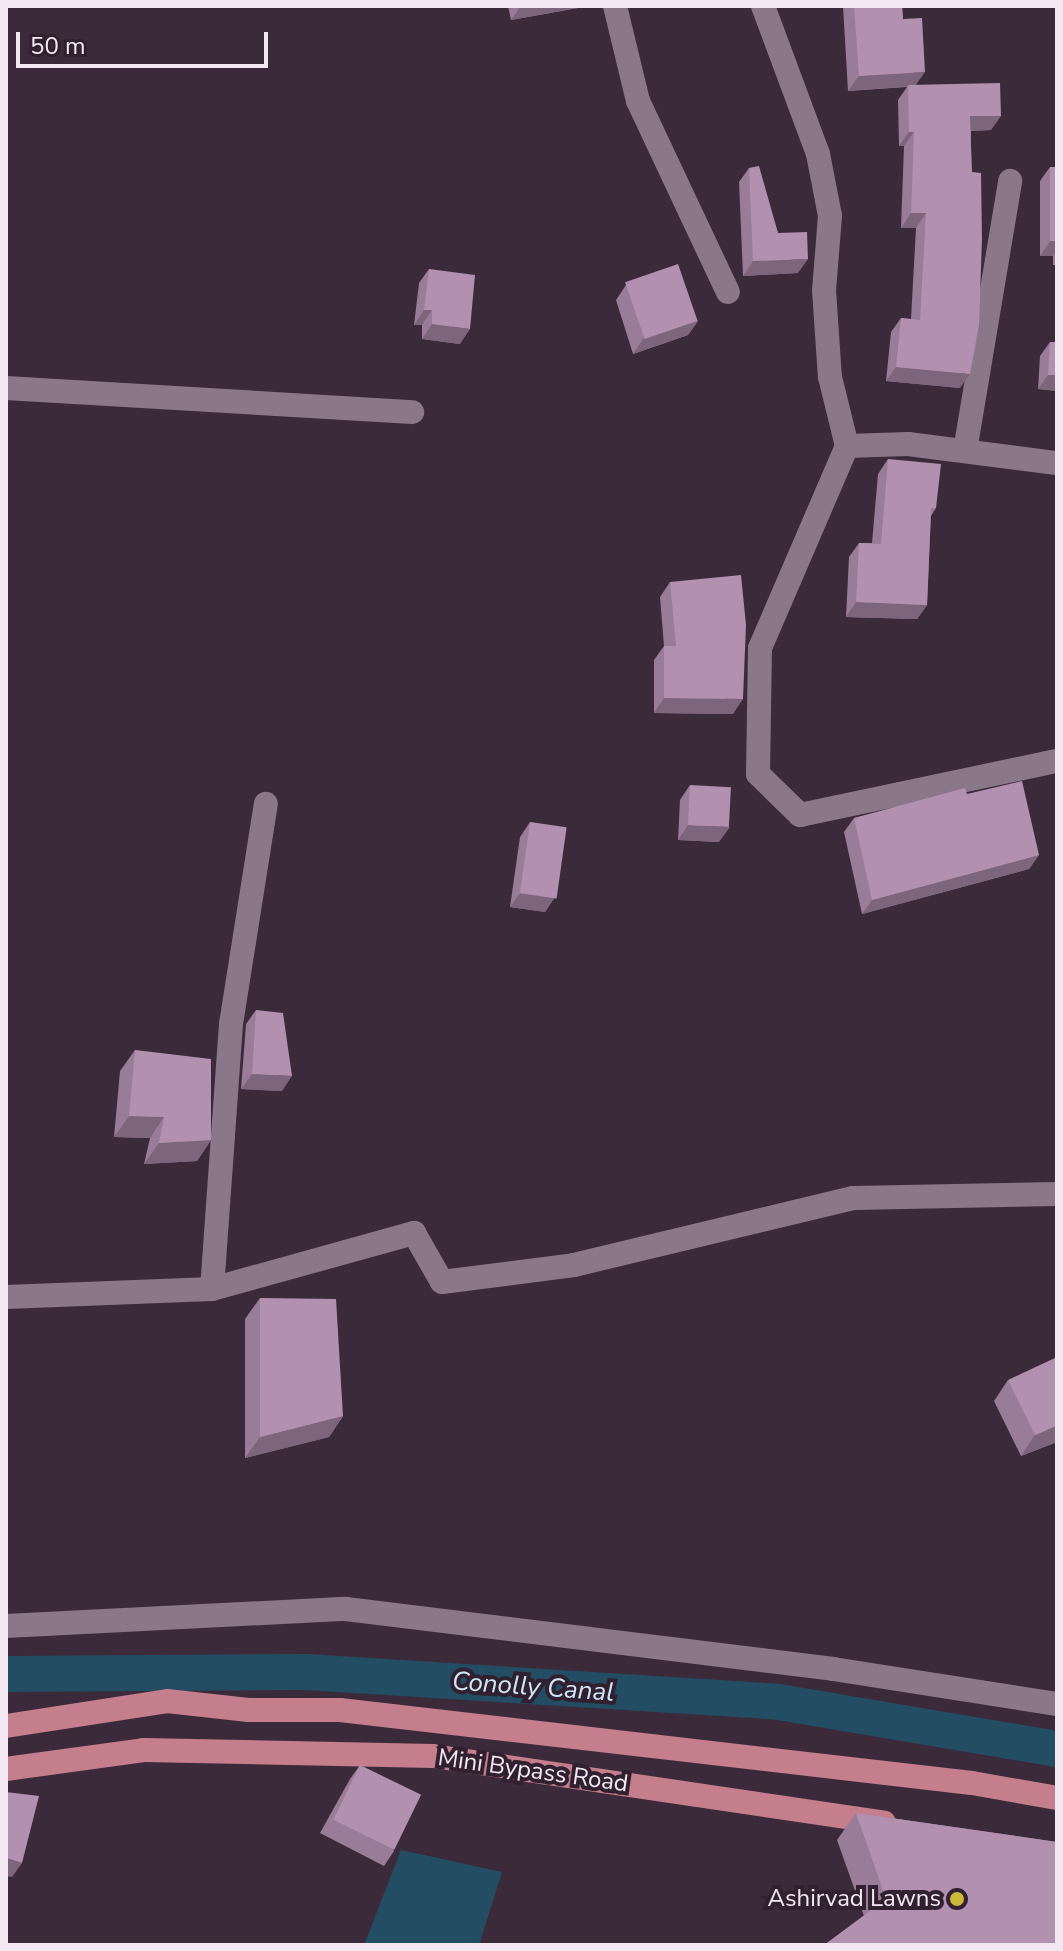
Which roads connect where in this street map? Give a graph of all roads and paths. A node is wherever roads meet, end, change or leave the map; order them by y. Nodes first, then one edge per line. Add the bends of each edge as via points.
1 (615, 6) edge
2 (763, 6) edge
3 (1010, 181) dead end
4 (728, 292) dead end
5 (6, 388) edge
6 (412, 412) dead end
7 (847, 446) junction
8 (965, 451) junction
9 (1057, 463) edge
10 (1057, 761) edge
11 (266, 804) dead end
12 (1057, 1194) edge
13 (212, 1289) junction
14 (6, 1297) edge
15 (6, 1626) edge
16 (1057, 1704) edge
17 (6, 1726) edge
18 (6, 1769) edge
19 (1057, 1798) edge
20 (917, 1828) edge

1 - 4 street via 638,101
2 - 7 street via 818,154 830,216 824,290 830,377
3 - 8 street
5 - 6 street
7 - 8 street via 908,444
7 - 10 street via 760,648 758,774 800,815
8 - 9 street
11 - 13 street via 231,1024
12 - 13 street via 853,1198 574,1265 442,1282 414,1233
13 - 14 street
15 - 16 street via 346,1609 833,1669
17 - 19 main road, Mini Bypass Road via 167,1701 249,1710 340,1710 972,1783
18 - 20 main road, Mini Bypass Road via 144,1750 433,1756

